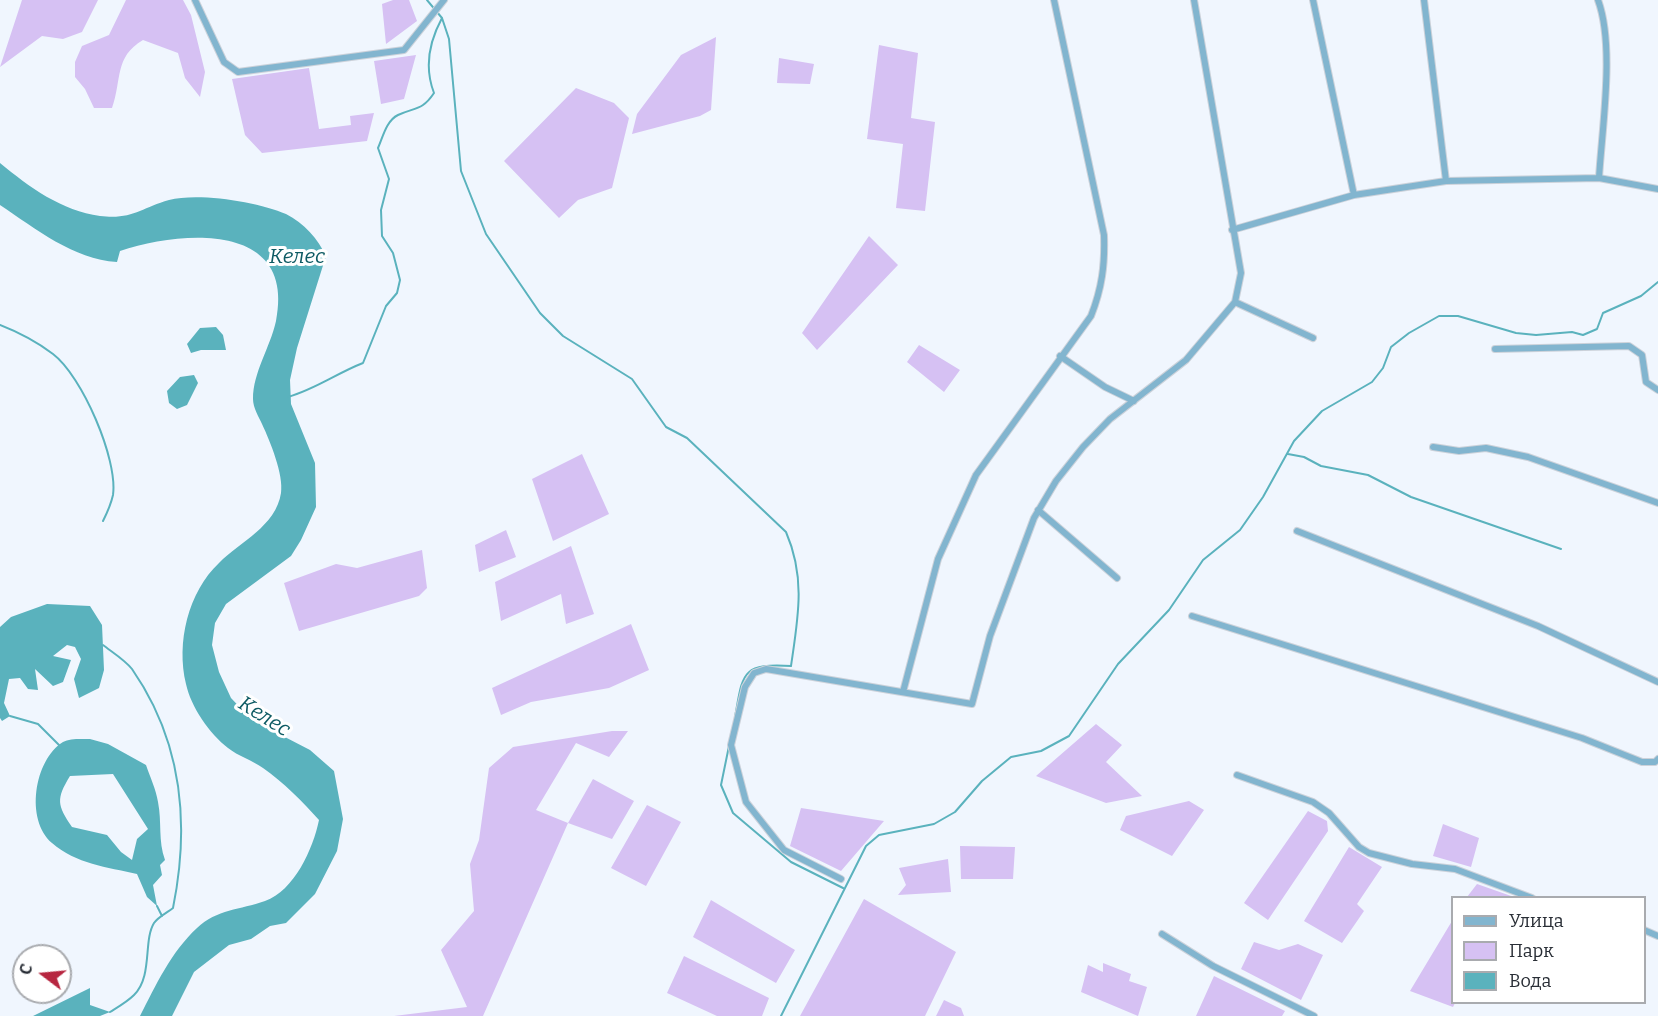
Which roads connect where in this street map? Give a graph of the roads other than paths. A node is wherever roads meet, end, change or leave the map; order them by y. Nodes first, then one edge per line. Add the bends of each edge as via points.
1 (195, 0) edge
2 (444, 0) edge
3 (1054, 0) edge
4 (1194, 0) edge
5 (1313, 0) edge
6 (1424, 0) edge
7 (1598, 0) edge
8 (1599, 178) junction
9 (1446, 181) junction
10 (1658, 189) edge
11 (1354, 195) junction
12 (1233, 230) junction
13 (1235, 302) junction
14 (1313, 338) dead end
15 (1495, 349) dead end
16 (1060, 356) junction
17 (1658, 390) edge
18 (1134, 401) junction
19 (1433, 447) dead end
20 (1658, 503) edge
21 (1038, 510) junction
22 (1297, 531) dead end
23 (1117, 578) dead end
24 (1192, 616) dead end
25 (1658, 682) edge
26 (903, 692) junction
27 (1658, 759) edge
28 (1237, 775) dead end
29 (841, 879) dead end
30 (1529, 896) edge
31 (1162, 933) dead end
32 (1314, 1016) edge

1 - 2 street via 224,62 238,72 404,50
3 - 16 street via 1104,235 1105,266 1091,316
4 - 12 street
5 - 11 street
6 - 9 street
7 - 8 street via 1604,16 1606,57
8 - 9 street
8 - 10 street
9 - 11 street
11 - 12 street
12 - 13 street via 1241,273
13 - 14 street
13 - 18 street via 1186,360
15 - 17 street via 1629,346 1642,355 1646,382
16 - 18 street via 1105,387
16 - 26 street via 976,475 952,523 938,559
18 - 21 street via 1083,447
19 - 20 street via 1459,452 1486,448 1528,457
21 - 23 street
21 - 26 street via 990,636 972,704
22 - 25 street via 1538,626
24 - 27 street via 1582,738 1642,762
26 - 29 street via 766,669 754,674 745,687 731,745 746,802 784,850
28 - 30 street via 1313,802 1369,853 1455,869
31 - 32 street via 1213,966

